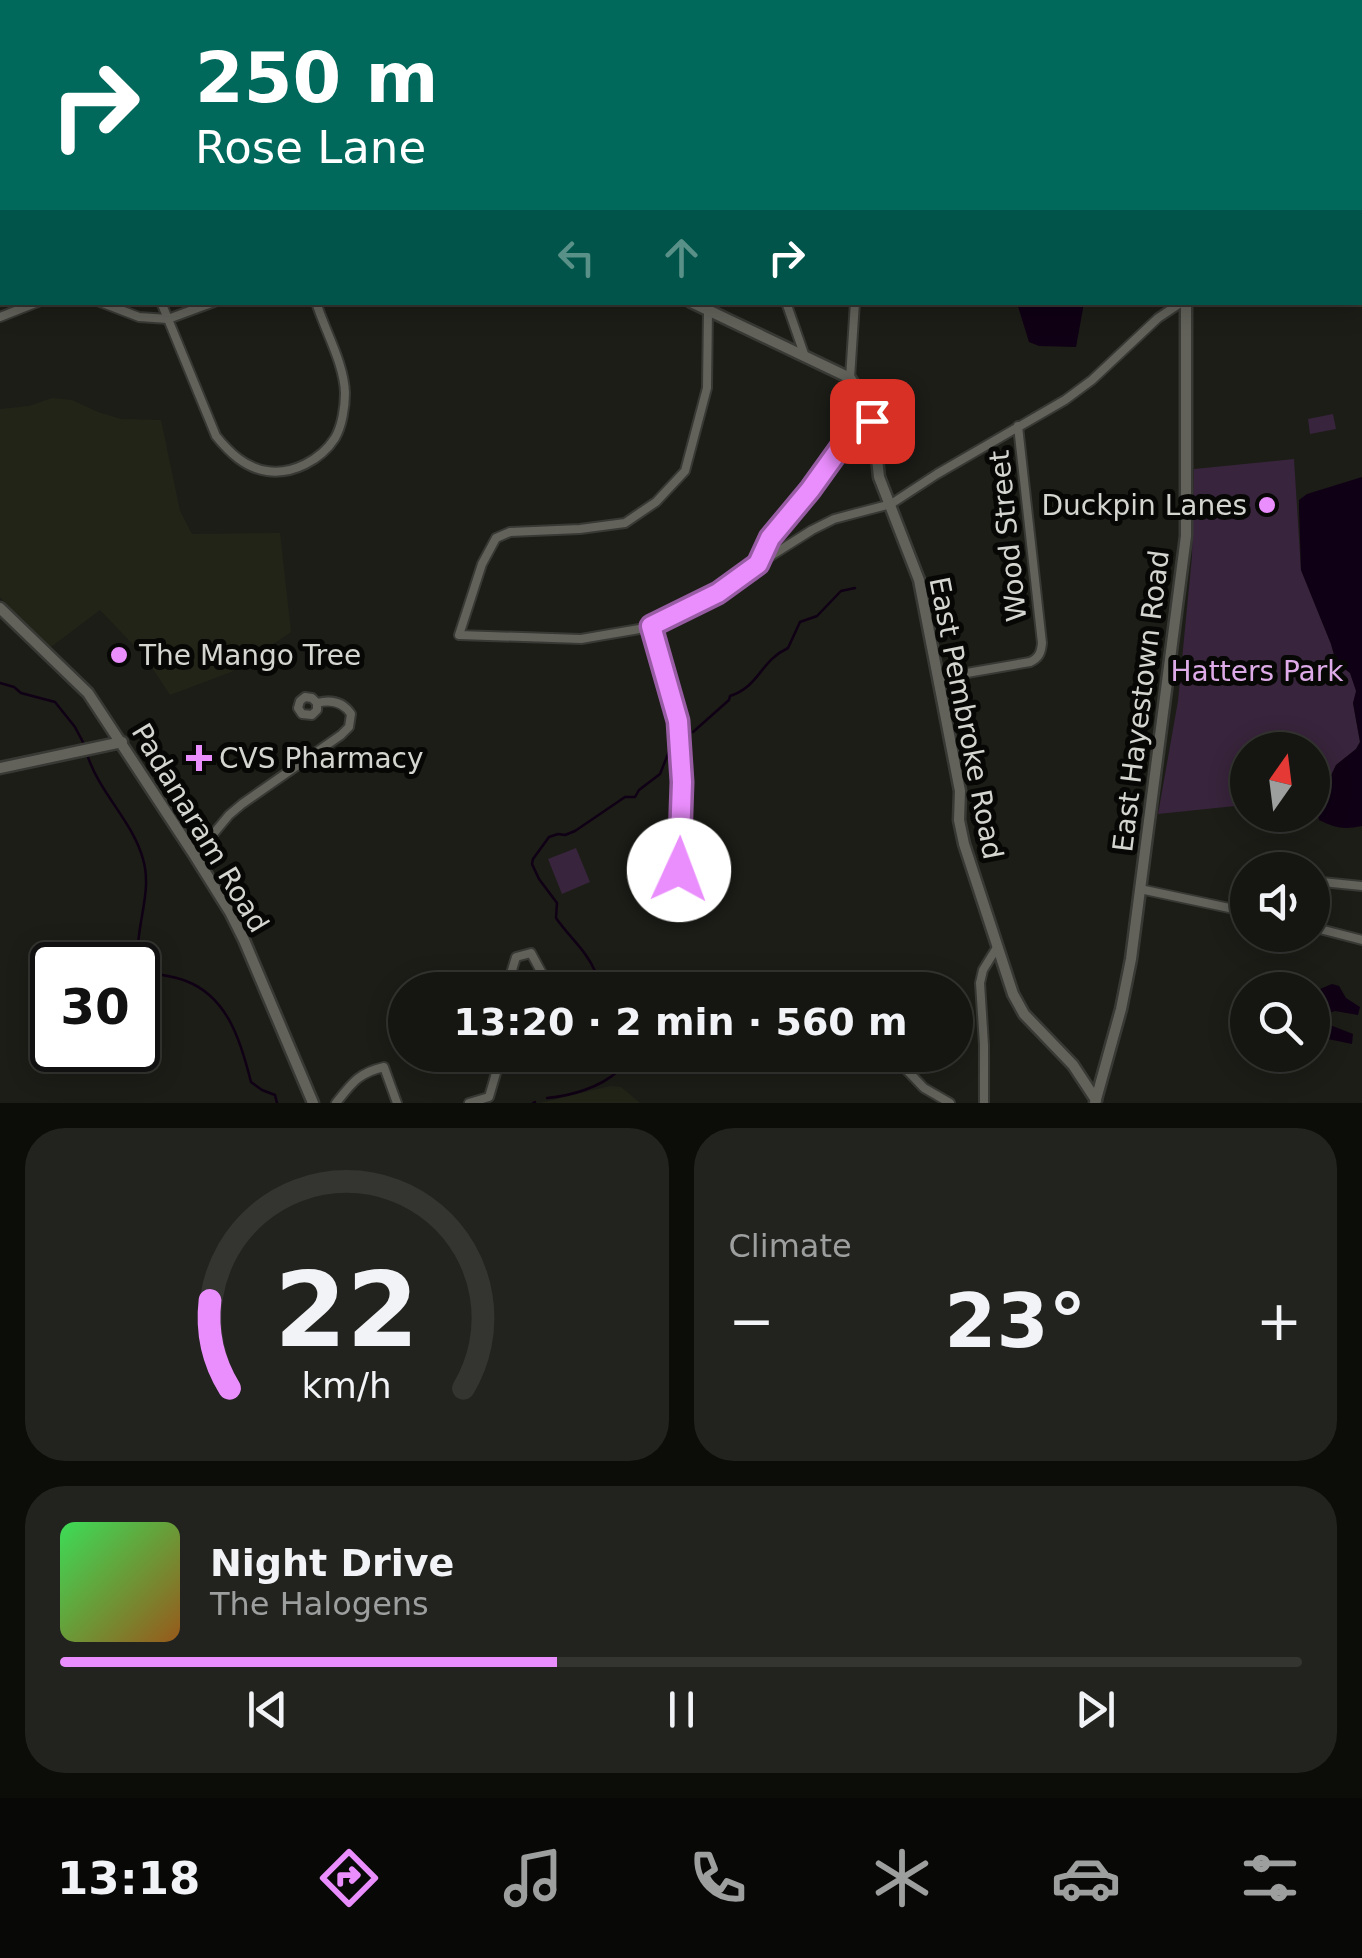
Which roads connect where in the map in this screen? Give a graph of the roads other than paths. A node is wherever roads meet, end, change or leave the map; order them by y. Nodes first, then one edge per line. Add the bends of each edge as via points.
1 (30, 305) edge
2 (108, 305) edge
3 (162, 305) edge
4 (206, 305) edge
5 (317, 305) edge
6 (787, 305) edge
7 (856, 305) edge
8 (1179, 305) edge
9 (1184, 305) edge
10 (712, 309) edge
11 (0, 317) edge
12 (168, 319) junction
13 (804, 354) junction
14 (850, 378) junction
15 (872, 421) junction
16 (1018, 426) junction
17 (891, 504) junction
18 (758, 564) junction
19 (0, 608) edge
20 (651, 626) junction
21 (938, 678) junction
22 (317, 703) dead end
23 (116, 744) junction
24 (0, 768) edge
25 (195, 856) junction
26 (1330, 883) edge
27 (1362, 886) edge
28 (1140, 888) junction
29 (678, 902) dead end
30 (1230, 908) edge
31 (1330, 932) edge
32 (1362, 940) edge
33 (996, 949) junction
34 (511, 972) edge
35 (541, 972) edge
36 (496, 1072) edge
37 (908, 1072) edge
38 (1096, 1101) edge
39 (313, 1103) edge
40 (336, 1103) edge
41 (397, 1103) edge
42 (469, 1103) edge
43 (950, 1103) edge
44 (984, 1103) edge

1 - 11 street
2 - 12 street
3 - 12 street
4 - 12 street
5 - 12 street via 345,388 343,414 336,438 291,470 247,464 216,436
6 - 13 street
7 - 14 street
8 - 16 street via 1092,380
9 - 28 street, East Hayestown Road via 1186,536
10 - 13 street
10 - 20 street via 706,388 685,471 625,523 496,538 459,634 581,639
13 - 14 street
14 - 15 street, East Pembroke Road
15 - 17 street, East Pembroke Road via 879,477
15 - 18 street via 843,444 770,538
16 - 17 street
16 - 21 street, Wood Street via 1041,652 1030,662
17 - 18 street via 834,520
17 - 21 street, East Pembroke Road via 919,580
18 - 20 street via 718,593
19 - 23 street, Padanaram Road via 88,693
20 - 29 street via 678,721
21 - 33 street, East Pembroke Road via 964,844
22 - 25 street via 346,706 351,714 342,735 228,815
23 - 24 street
23 - 25 street, Padanaram Road
25 - 39 street, Padanaram Road via 244,940
26 - 27 street
28 - 30 street
28 - 38 street, East Hayestown Road via 1124,996
31 - 32 street
33 - 38 street, East Pembroke Road via 1024,1014
33 - 44 street via 980,984
34 - 35 street via 516,957 531,953
36 - 42 street via 490,1097
37 - 43 street
40 - 41 street via 366,1071 384,1067

